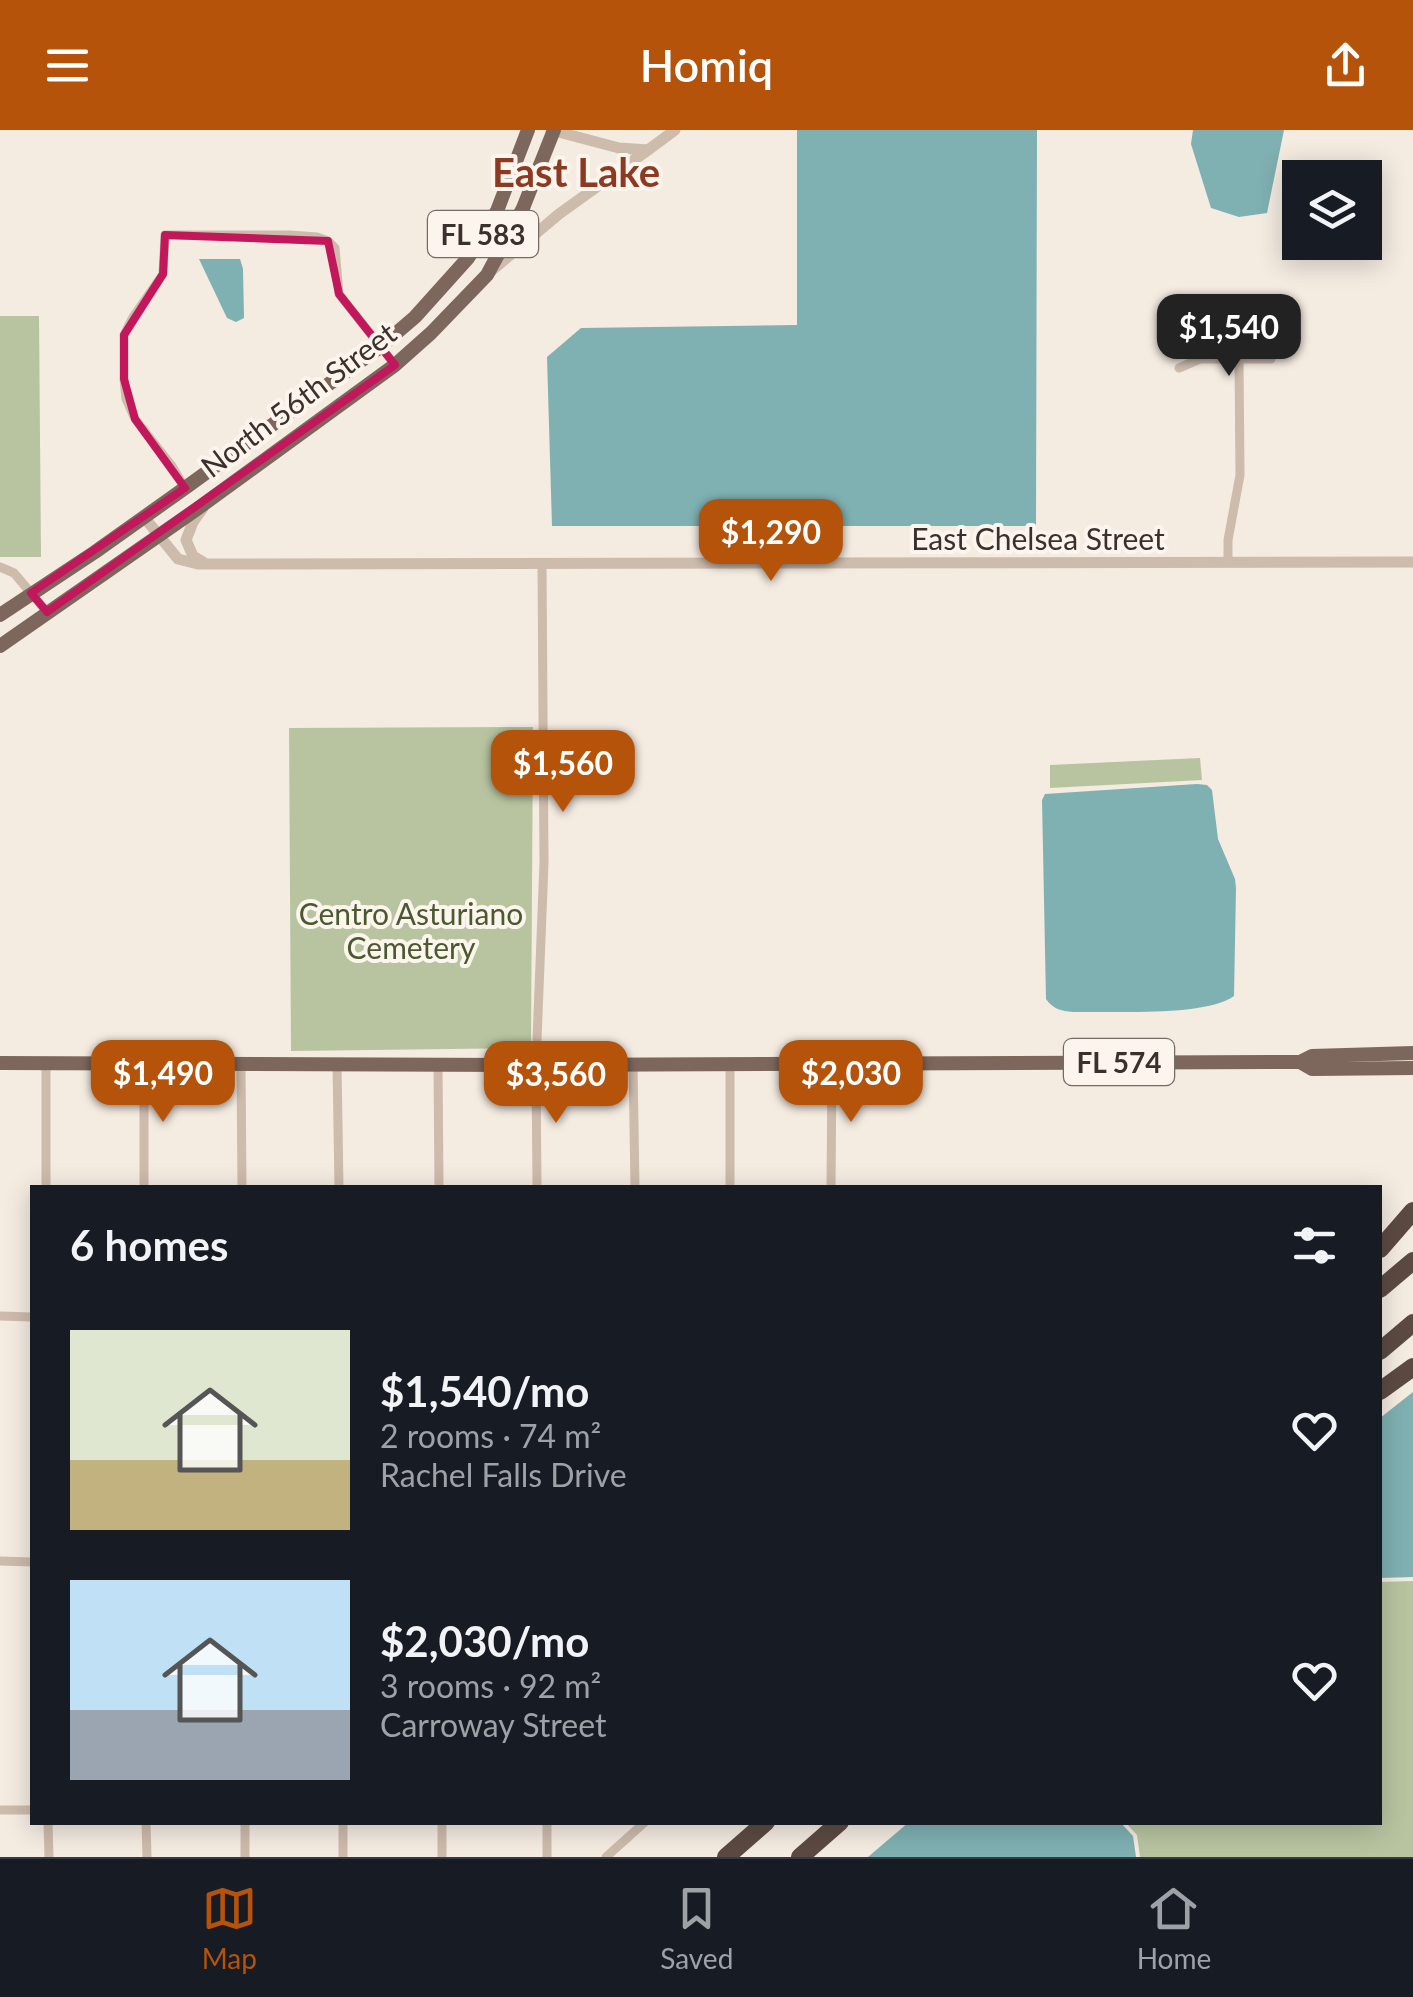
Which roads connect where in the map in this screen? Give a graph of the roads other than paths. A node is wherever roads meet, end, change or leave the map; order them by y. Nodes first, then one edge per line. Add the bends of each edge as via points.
1 (528, 130) edge
2 (553, 130) edge
3 (590, 130) edge
4 (675, 130) edge
5 (602, 143) junction
6 (648, 150) junction
7 (487, 274) junction
8 (380, 347) junction
9 (1271, 359) dead end
10 (1240, 360) junction
11 (395, 365) junction
12 (1179, 368) dead end
13 (185, 488) junction
14 (208, 501) junction
15 (144, 517) junction
16 (158, 536) junction
17 (1228, 562) junction
18 (1413, 562) edge
19 (212, 564) junction
20 (542, 564) junction
21 (0, 567) edge
22 (31, 593) junction
23 (47, 612) junction
24 (0, 615) edge
25 (0, 646) edge
26 (1413, 1053) edge
27 (832, 1062) junction
28 (1300, 1062) junction
29 (0, 1063) edge
30 (46, 1063) junction
31 (730, 1063) junction
32 (144, 1064) junction
33 (241, 1064) junction
34 (338, 1064) junction
35 (438, 1064) junction
36 (536, 1064) junction
37 (634, 1064) junction
38 (1413, 1068) edge
39 (46, 1185) edge
40 (144, 1185) edge
41 (242, 1185) edge
42 (339, 1185) edge
43 (439, 1185) edge
44 (537, 1185) edge
45 (634, 1185) edge
46 (730, 1185) edge
47 (831, 1185) edge
48 (1413, 1211) edge
49 (1382, 1247) edge
50 (1413, 1261) edge
51 (1382, 1288) edge
52 (0, 1316) edge
53 (30, 1317) edge
54 (1413, 1322) edge
55 (1382, 1349) edge
56 (1413, 1367) edge
57 (1382, 1390) edge
58 (0, 1561) edge
59 (30, 1562) edge
60 (0, 1810) edge
61 (30, 1810) edge
62 (48, 1825) edge
63 (146, 1825) edge
64 (245, 1825) edge
65 (343, 1825) edge
66 (442, 1825) edge
67 (547, 1825) edge
68 (642, 1825) edge
69 (763, 1825) edge
70 (837, 1825) edge
71 (49, 1857) edge
72 (146, 1857) edge
73 (245, 1857) edge
74 (343, 1857) edge
75 (442, 1857) edge
76 (547, 1857) edge
77 (606, 1857) edge
78 (726, 1857) edge
79 (800, 1857) edge

1 - 8 main road, North 56th Street / FL 583 via 497,211 468,258
2 - 5 street
2 - 7 main road, North 56th Street / FL 583 via 523,208
3 - 5 street
4 - 6 street
5 - 6 street
6 - 7 street
7 - 11 main road, North 56th Street / FL 583
8 - 11 street
8 - 13 main road, North 56th Street / FL 583
8 - 13 street via 339,294 335,248 328,241 165,235 163,274 124,335 124,379 136,419
9 - 10 street
10 - 12 street via 1200,360
10 - 17 street via 1240,475
11 - 14 main road, North 56th Street / FL 583
13 - 15 main road, North 56th Street / FL 583
14 - 16 main road, North 56th Street / FL 583
14 - 19 street via 186,540 193,556
15 - 16 street, East Chelsea Street
15 - 22 main road, North 56th Street / FL 583
16 - 19 street, East Chelsea Street via 183,562
16 - 23 main road, North 56th Street / FL 583
17 - 18 street, East Chelsea Street
17 - 20 street, East Chelsea Street
19 - 20 street, East Chelsea Street
20 - 36 street via 544,863
21 - 22 street
22 - 23 street
22 - 24 main road, North 56th Street / FL 583
23 - 25 main road, North 56th Street / FL 583
26 - 28 main road, FL 574 via 1312,1056
27 - 28 main road, FL 574
27 - 31 main road, FL 574
27 - 47 street
28 - 38 main road via 1312,1069
29 - 30 main road, FL 574
30 - 32 main road, FL 574
30 - 39 street
31 - 37 main road, FL 574
31 - 46 street
32 - 33 main road, FL 574
32 - 40 street
33 - 34 main road, FL 574
33 - 41 street
34 - 35 main road, FL 574
34 - 42 street
35 - 36 main road, FL 574
35 - 43 street
36 - 37 main road, FL 574
36 - 44 street
37 - 45 street
48 - 49 highway
50 - 51 highway
52 - 53 street
54 - 55 highway
56 - 57 highway
58 - 59 street
60 - 61 street
62 - 71 street
63 - 72 street
64 - 73 street
65 - 74 street
66 - 75 street
67 - 76 street
68 - 77 street
69 - 78 highway
70 - 79 highway

